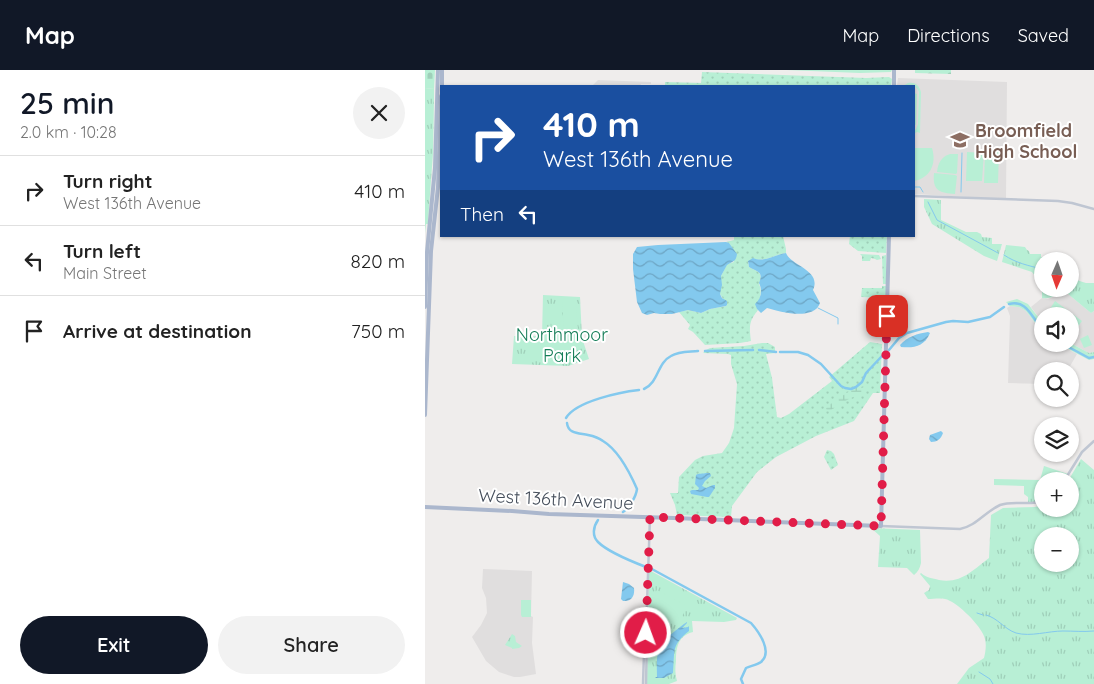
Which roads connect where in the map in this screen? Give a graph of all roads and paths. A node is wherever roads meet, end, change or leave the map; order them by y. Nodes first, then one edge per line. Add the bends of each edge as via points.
1 (438, 70) edge
2 (442, 70) edge
3 (894, 70) edge
4 (442, 85) edge
5 (893, 85) edge
6 (440, 119) edge
7 (915, 196) edge
8 (1094, 209) edge
9 (889, 237) edge
10 (425, 307) edge
11 (425, 415) edge
12 (1094, 441) edge
13 (1070, 472) edge
14 (1034, 504) edge
15 (425, 507) edge
16 (650, 517) junction
17 (881, 526) junction
18 (644, 684) edge

1 - 10 main road
2 - 4 main road
3 - 5 main road
6 - 11 main road
7 - 8 street via 1058,201
9 - 17 main road
12 - 13 street via 1082,452
14 - 17 street, West 136th Avenue via 1004,504 960,529
15 - 16 main road, West 136th Avenue
16 - 17 main road, West 136th Avenue
16 - 18 street

